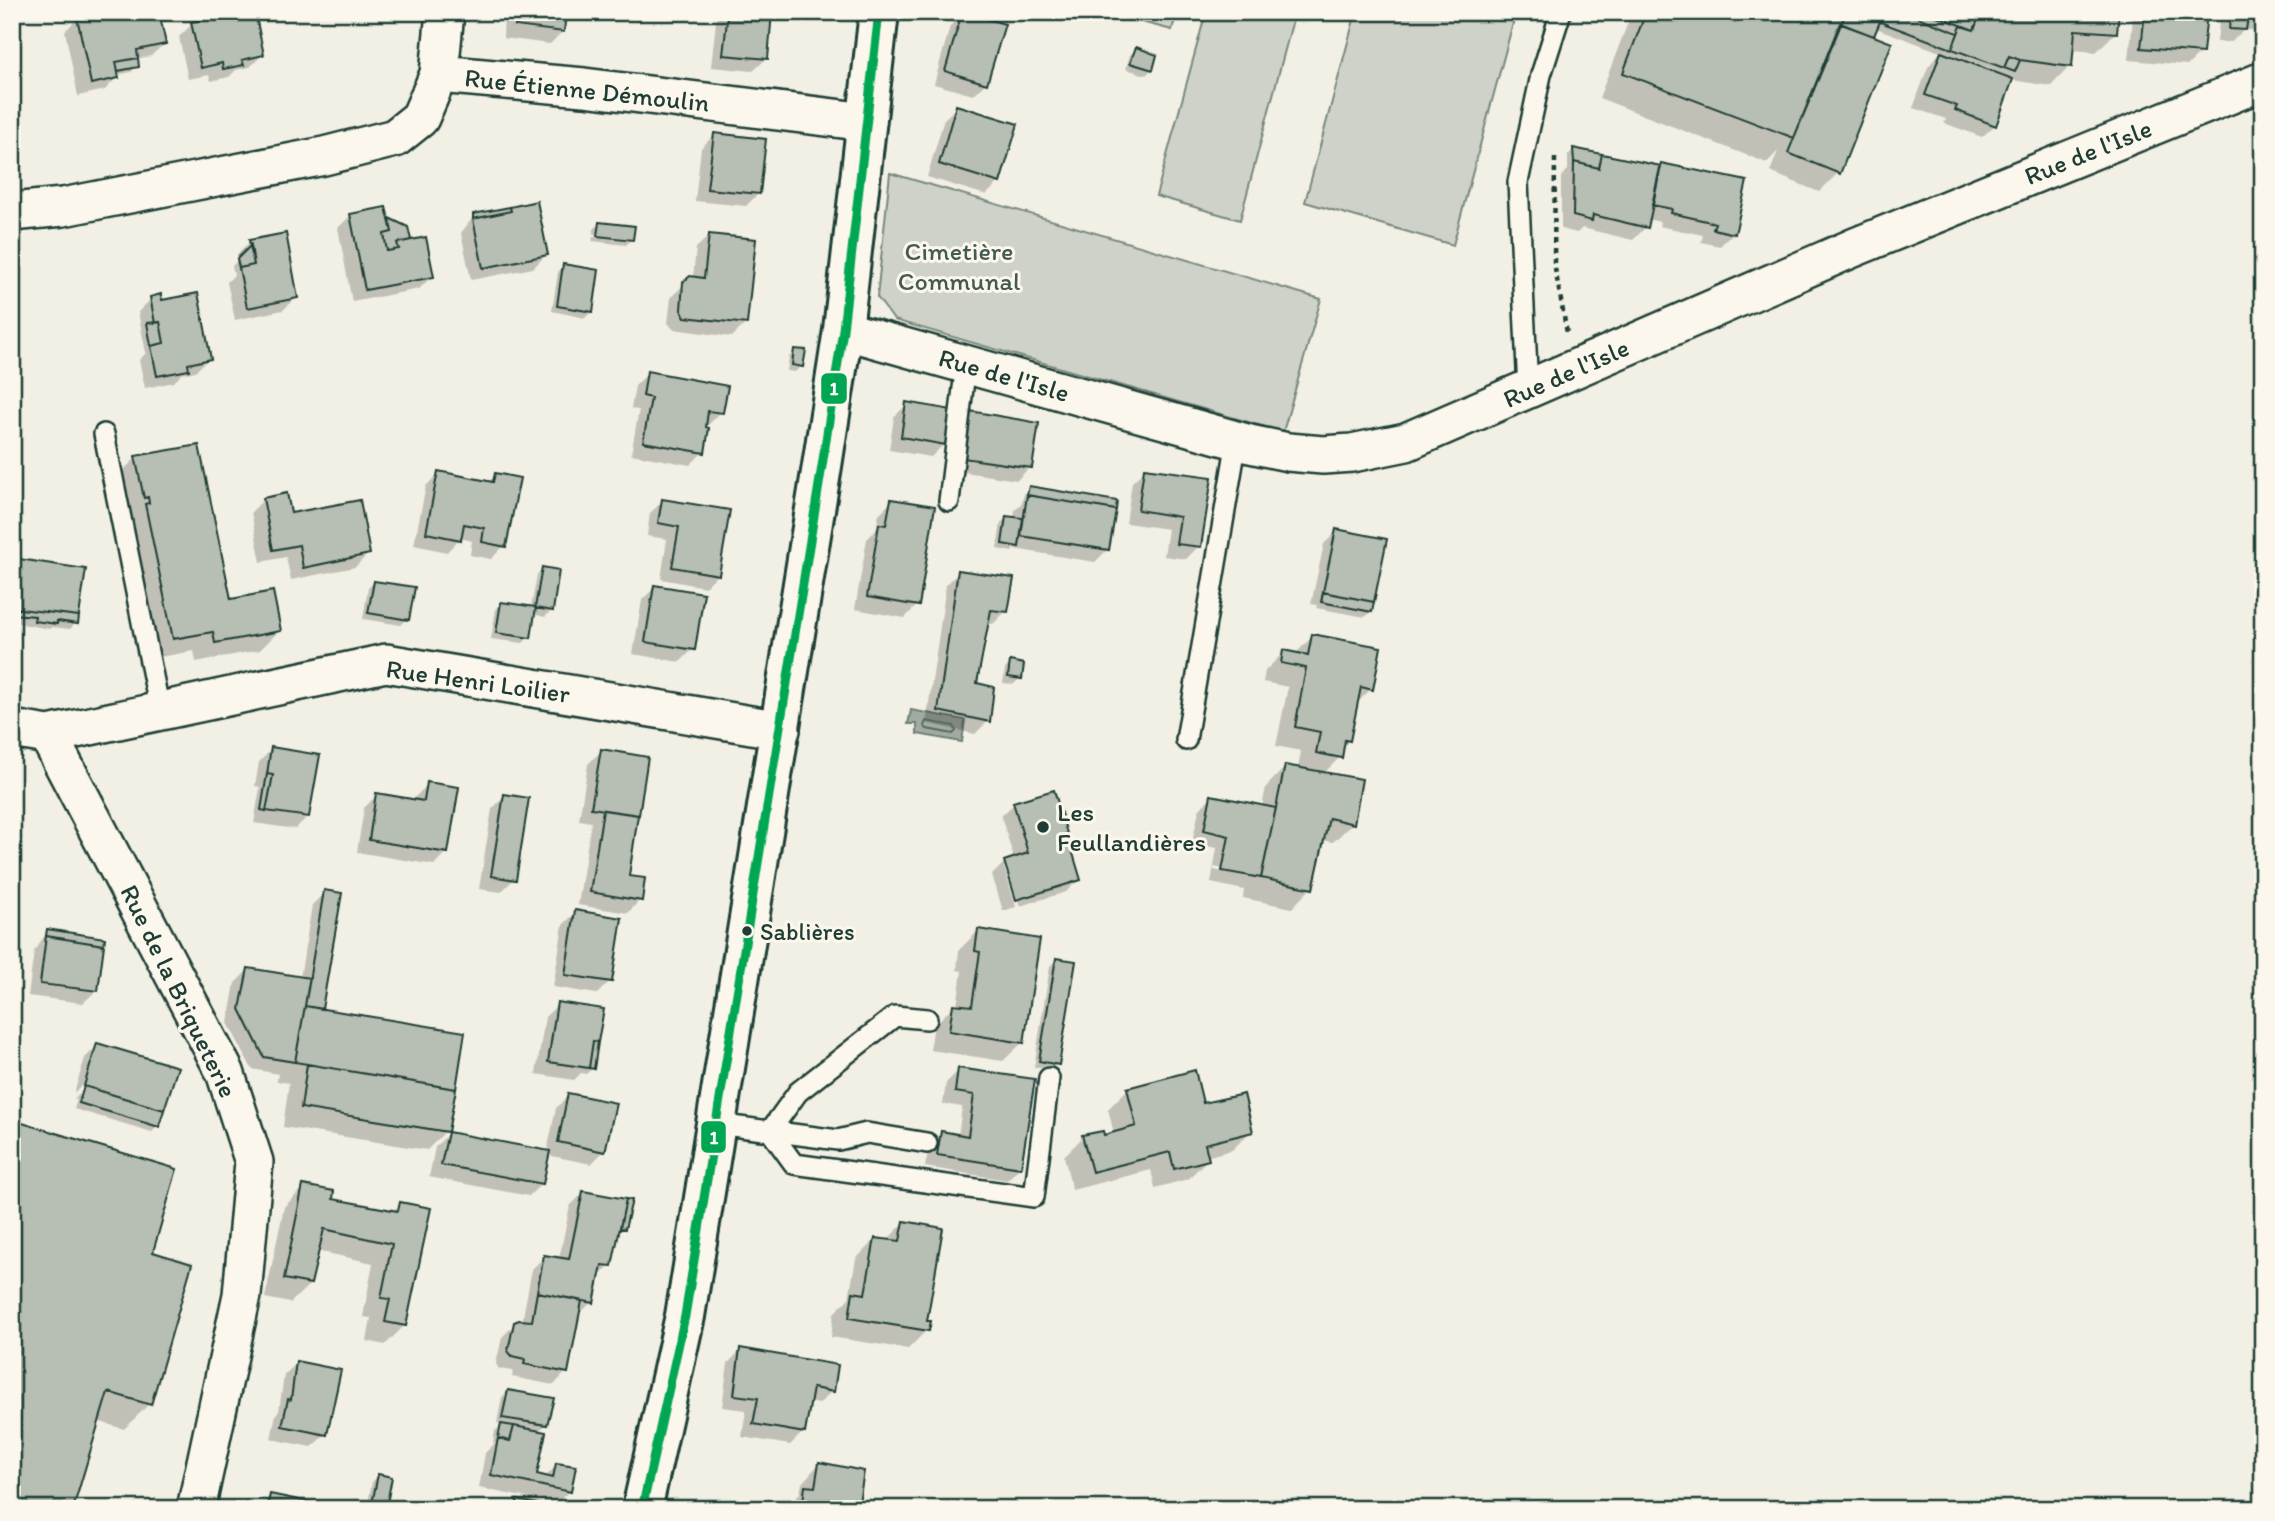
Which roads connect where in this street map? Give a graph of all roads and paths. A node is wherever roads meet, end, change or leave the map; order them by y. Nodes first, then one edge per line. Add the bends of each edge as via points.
1 (445, 12) edge
2 (879, 12) edge
3 (1561, 12) edge
4 (439, 74) junction
5 (2263, 81) edge
6 (867, 122) junction
7 (1555, 154) dead end
8 (13, 210) edge
9 (843, 330) junction
10 (966, 364) junction
11 (1573, 369) junction
12 (1528, 390) junction
13 (104, 434) dead end
14 (1237, 440) junction
15 (949, 501) dead end
16 (160, 711) junction
17 (12, 729) edge
18 (781, 730) junction
19 (48, 735) junction
20 (1186, 740) dead end
21 (927, 1019) dead end
22 (1049, 1078) dead end
23 (717, 1124) junction
24 (770, 1131) junction
25 (927, 1143) dead end
26 (196, 1509) edge
27 (642, 1509) edge

1 - 4 street
2 - 6 street
3 - 12 lane via 1541,75 1518,182
4 - 6 street, Rue Étienne Démoulin
4 - 8 street, Rue Étienne Démoulin via 420,118 395,138 63,207
5 - 11 street, Rue de l'Isle via 1853,248
6 - 9 street
7 - 11 path via 1554,263
9 - 10 street, Rue de l'Isle
9 - 18 street
10 - 14 street, Rue de l'Isle
10 - 15 lane
11 - 12 street, Rue de l'Isle
12 - 14 street, Rue de l'Isle via 1381,449 1323,455
13 - 16 lane
14 - 20 lane
16 - 18 street, Rue Henri Loilier via 386,663
16 - 19 street, Rue Henri Loilier
17 - 19 street, Rue Henri Loilier
18 - 23 street
19 - 26 street, Rue de la Briqueterie via 225,1072 254,1162 242,1295
21 - 24 lane via 895,1016 798,1093
22 - 24 lane via 1034,1197 794,1164
23 - 24 lane
23 - 27 street via 685,1316
24 - 25 lane via 838,1140 867,1133

